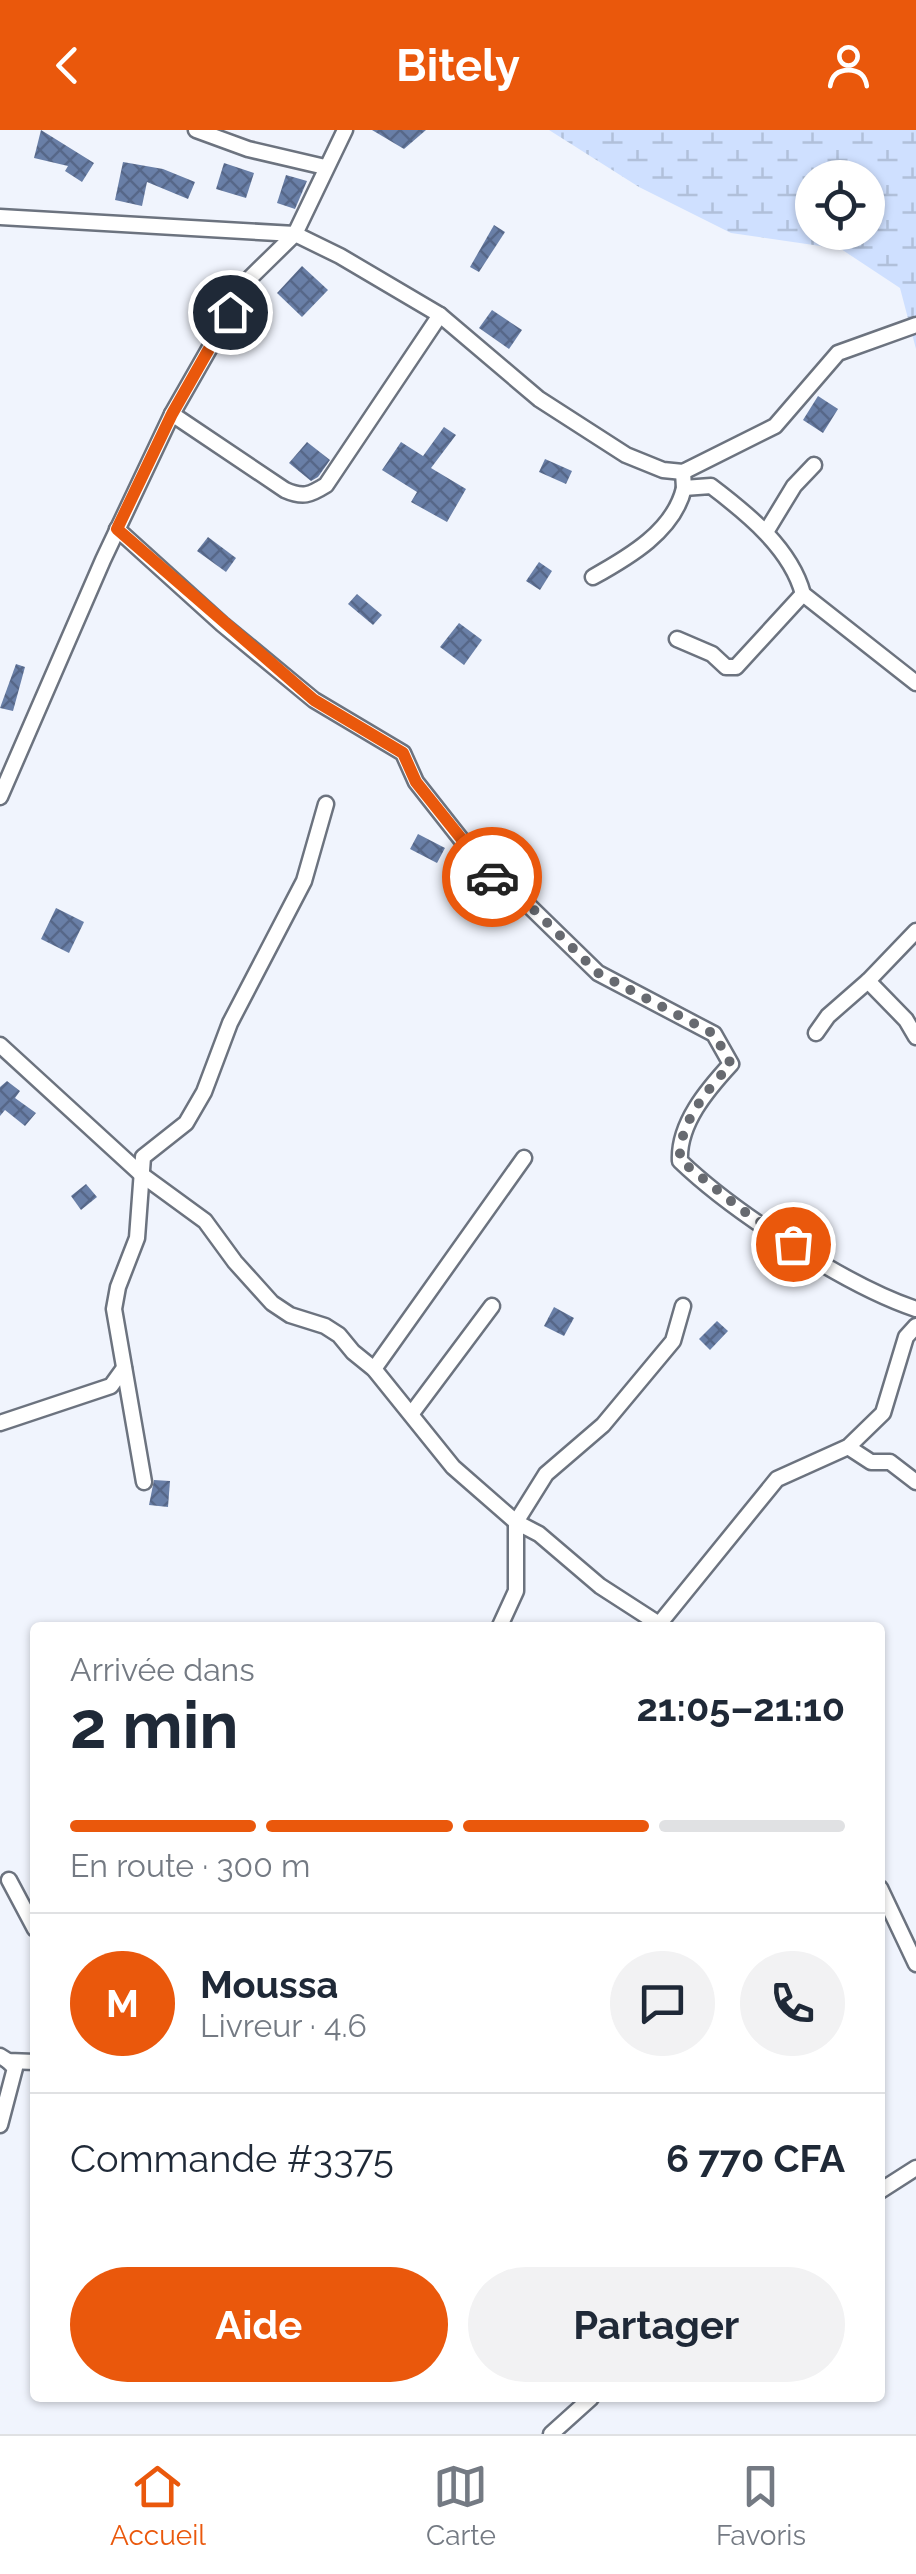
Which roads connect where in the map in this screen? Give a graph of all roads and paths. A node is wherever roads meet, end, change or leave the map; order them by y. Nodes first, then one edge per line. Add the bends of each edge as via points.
1 (196, 130) edge
2 (345, 130) edge
3 (325, 167) junction
4 (0, 217) edge
5 (295, 234) junction
6 (440, 315) junction
7 (916, 325) edge
8 (172, 414) junction
9 (814, 465) dead end
10 (684, 480) junction
11 (117, 529) junction
12 (766, 532) junction
13 (593, 578) dead end
14 (803, 594) junction
15 (677, 639) dead end
16 (916, 684) edge
17 (0, 796) edge
18 (326, 804) dead end
19 (916, 931) edge
20 (868, 981) junction
21 (816, 1033) dead end
22 (916, 1036) edge
23 (0, 1045) edge
24 (524, 1158) dead end
25 (142, 1176) junction
26 (492, 1306) dead end
27 (683, 1306) dead end
28 (916, 1309) edge
29 (916, 1326) edge
30 (124, 1368) junction
31 (374, 1369) junction
32 (412, 1413) junction
33 (0, 1423) edge
34 (848, 1446) junction
35 (144, 1482) dead end
36 (916, 1482) edge
37 (516, 1522) junction
38 (502, 1622) edge
39 (657, 1622) edge
40 (664, 1622) edge
41 (9, 1880) dead end
42 (885, 1899) edge
43 (30, 1920) edge
44 (916, 1964) edge
45 (4, 2059) edge
46 (30, 2062) edge
47 (0, 2125) edge
48 (916, 2168) edge
49 (885, 2188) edge
50 (587, 2402) edge
51 (551, 2434) edge

1 - 3 street
2 - 3 street
3 - 5 street
4 - 5 street
5 - 6 street
5 - 8 street via 250,279
6 - 8 street via 326,485 310,494 286,490
6 - 10 street via 538,399 626,455
7 - 10 street via 828,360 775,426
8 - 11 street
9 - 12 street
10 - 12 street via 711,486
10 - 13 street via 680,506 655,535
11 - 17 street
11 - 28 street via 314,700 403,753 416,782 490,876 520,896 598,973 714,1034 731,1064 706,1092 679,1142 680,1160 693,1173 782,1237
12 - 14 street via 797,571
14 - 15 street via 736,668
14 - 16 street
18 - 25 street via 304,881 230,1023 204,1092 186,1124 143,1157
19 - 20 street
20 - 21 street
20 - 22 street
23 - 25 street
24 - 31 street
25 - 30 street via 137,1238 114,1309
25 - 31 street via 205,1221 272,1303 325,1326
26 - 32 street
27 - 37 street via 673,1341 603,1425 546,1474
29 - 34 street via 906,1337 883,1414
30 - 33 street via 111,1386
30 - 35 street
31 - 32 street
32 - 37 street via 454,1467
34 - 36 street via 872,1462 890,1462
34 - 40 street via 777,1479
37 - 38 street via 516,1590
37 - 39 street
41 - 43 street
42 - 44 street
45 - 46 street
45 - 47 street via 15,2068
48 - 49 street
50 - 51 street

